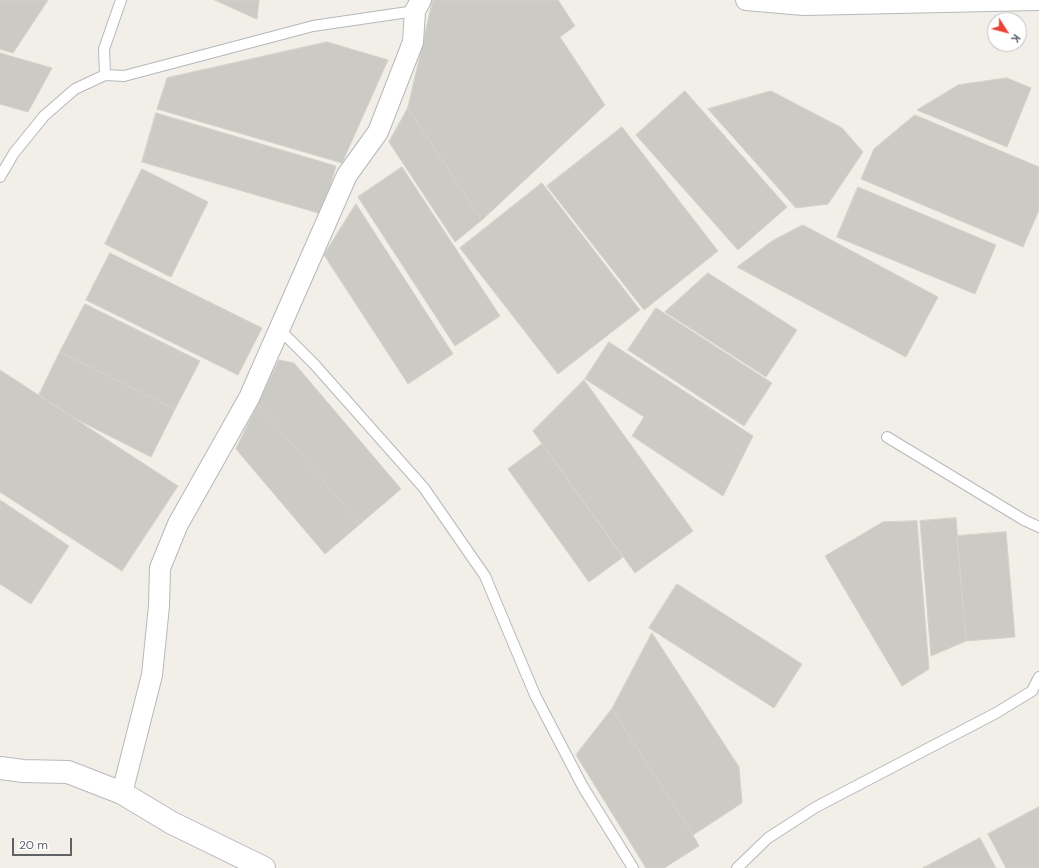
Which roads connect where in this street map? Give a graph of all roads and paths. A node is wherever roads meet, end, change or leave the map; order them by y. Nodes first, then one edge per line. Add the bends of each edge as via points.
1 (122, 0) edge
2 (746, 0) edge
3 (1037, 0) edge
4 (418, 5) edge
5 (105, 75) junction
6 (0, 177) edge
7 (280, 330) junction
8 (887, 437) dead end
9 (1039, 527) edge
10 (1039, 677) edge
11 (0, 768) edge
12 (122, 793) junction
13 (264, 868) edge
14 (633, 868) edge
15 (738, 868) edge

1 - 5 lane via 104,49
2 - 3 street via 804,4
4 - 5 lane via 313,26 124,76
4 - 7 street via 413,42 378,132 347,175
5 - 6 lane via 75,89 44,116 14,153
7 - 12 street via 249,398 178,524 160,568 152,675
7 - 14 lane via 315,365 424,488 485,576 535,695 583,787
8 - 9 lane
10 - 15 lane via 1032,691 996,713 816,807 768,838
11 - 12 street via 68,772
12 - 13 street via 172,823

